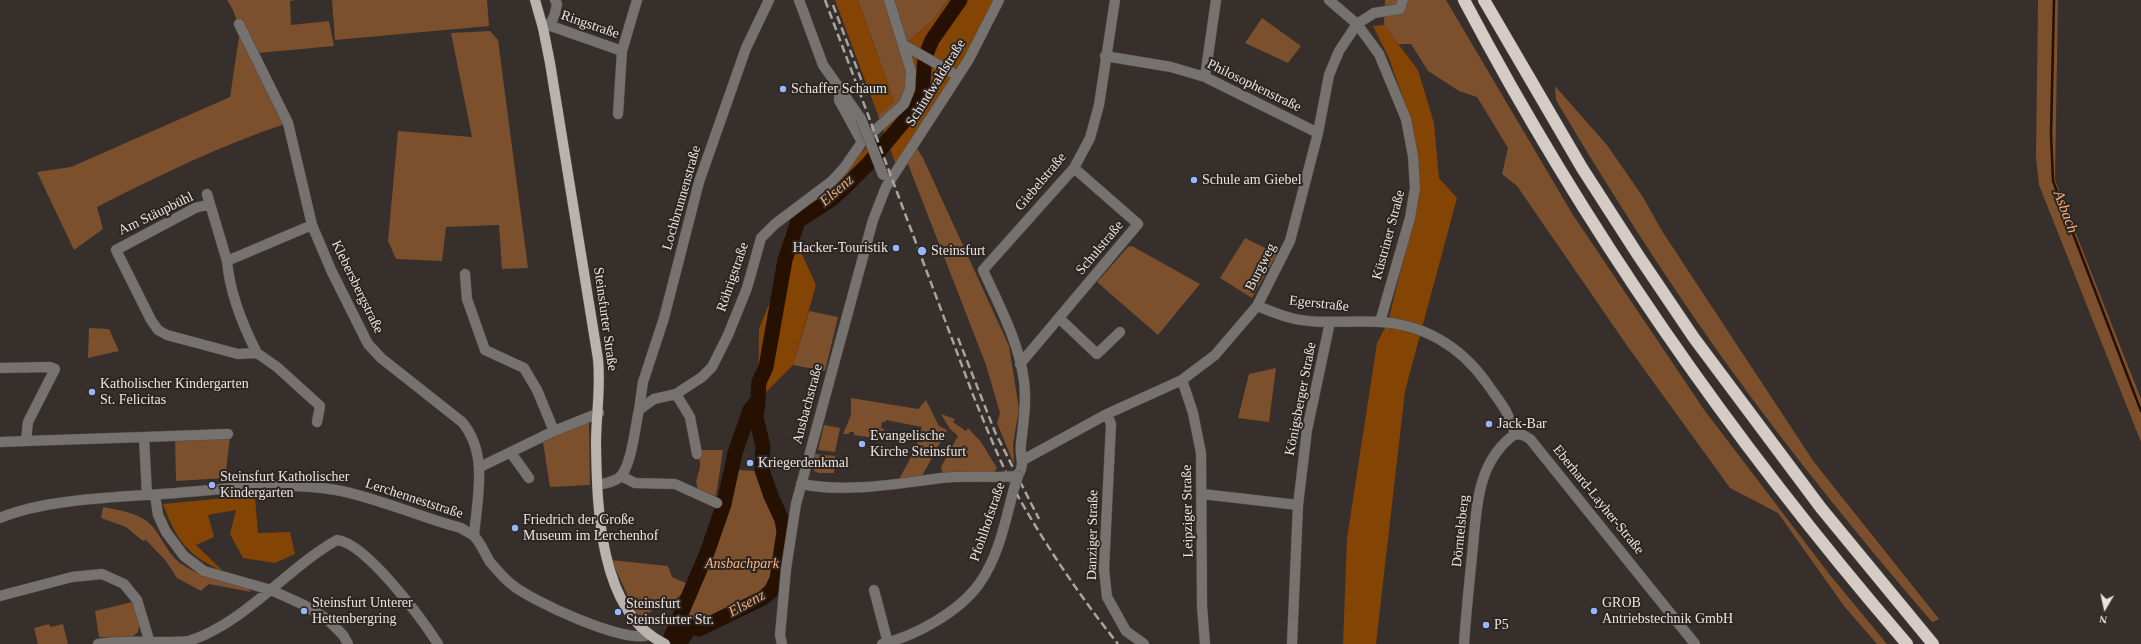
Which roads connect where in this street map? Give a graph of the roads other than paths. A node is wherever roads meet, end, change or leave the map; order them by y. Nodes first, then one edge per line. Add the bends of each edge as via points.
1 (535, 0) edge
2 (555, 0) edge
3 (637, 0) edge
4 (769, 0) edge
5 (799, 0) edge
6 (889, 0) edge
7 (999, 0) edge
8 (1115, 0) edge
9 (1216, 0) edge
10 (1329, 0) edge
11 (1403, 0) edge
12 (1464, 0) edge
13 (1484, 0) edge
14 (239, 24) dead end
15 (1357, 24) junction
16 (546, 27) junction
17 (904, 45) junction
18 (622, 51) junction
19 (1105, 56) junction
20 (958, 76) junction
21 (1205, 77) junction
22 (840, 88) junction
23 (618, 114) dead end
24 (1318, 133) junction
25 (862, 142) junction
26 (1074, 168) junction
27 (887, 177) junction
28 (207, 194) dead end
29 (210, 204) junction
30 (312, 225) junction
31 (227, 261) junction
32 (465, 274) dead end
33 (1257, 306) junction
34 (1059, 318) junction
35 (1330, 322) junction
36 (1380, 322) junction
37 (1120, 332) dead end
38 (257, 353) junction
39 (1020, 364) junction
40 (0, 368) edge
41 (1182, 380) junction
42 (676, 394) junction
43 (639, 410) junction
44 (599, 413) junction
45 (1107, 414) junction
46 (317, 422) dead end
47 (554, 431) junction
48 (228, 434) dead end
49 (1516, 434) junction
50 (144, 437) junction
51 (26, 441) junction
52 (0, 442) edge
53 (511, 453) junction
54 (697, 454) dead end
55 (480, 467) junction
56 (1021, 468) junction
57 (621, 476) junction
58 (529, 478) dead end
59 (801, 484) junction
60 (598, 485) junction
61 (1202, 494) junction
62 (151, 495) junction
63 (717, 503) dead end
64 (1298, 505) junction
65 (0, 518) edge
66 (474, 536) junction
67 (271, 590) junction
68 (874, 590) dead end
69 (0, 596) edge
70 (204, 640) edge
71 (643, 640) edge
72 (904, 641) edge
73 (150, 643) edge
74 (663, 643) edge
75 (885, 643) edge
76 (98, 644) edge
77 (348, 644) edge
78 (438, 644) edge
79 (782, 644) edge
80 (1144, 644) edge
81 (1205, 644) edge
82 (1292, 644) edge
83 (1464, 644) edge
84 (1695, 644) edge
85 (1907, 644) edge
86 (1934, 644) edge

1 - 16 main road, Steinsfurter Straße
2 - 16 street via 557,4 554,18
3 - 18 street, Ringstraße
4 - 43 street, Lochbrunnenstraße via 746,48 699,182 664,318 642,382
5 - 22 street via 823,65
6 - 17 street, Röhrigstraße
7 - 20 street, Schindwaldstraße
8 - 19 street, Giebelstraße
9 - 21 street
10 - 15 street, Küstriner Straße
11 - 15 street, Burgweg via 1400,9 1374,13
12 - 85 highway via 1566,179 1679,350 1782,489
13 - 86 highway via 1582,168 1694,338 1818,503
14 - 30 street, Klebersbergstraße via 288,123
15 - 24 street, Burgweg via 1339,51 1329,75
15 - 36 street, Küstriner Straße via 1379,54 1406,119 1416,188
16 - 18 street, Ringstraße
16 - 44 main road, Steinsfurter Straße via 596,337 600,385
17 - 20 street
17 - 25 street, Röhrigstraße via 911,71 910,89 904,104
18 - 23 street, Ringstraße
19 - 21 street, Philosophenstraße via 1171,67
19 - 26 street, Giebelstraße via 1099,105 1092,131
20 - 27 street, Schindwaldstraße
21 - 24 street, Philosophenstraße
22 - 25 street via 839,100
22 - 27 street, bridge via 861,119
24 - 33 street, Burgweg via 1290,241
25 - 42 street, Röhrigstraße via 832,181 775,224 761,238 747,288 712,367
26 - 34 street, Schulstraße via 1138,224
26 - 39 street, Giebelstraße via 983,270 1016,345
27 - 59 street, Ansbachstraße
28 - 29 street, Am Stäupbühl
29 - 31 street, Am Stäupbühl
29 - 38 street, Am Stäupbühl via 195,208 116,250 158,330 167,335 238,354
30 - 31 street
30 - 55 street, Klebersbergstraße via 368,344 381,358 462,422 470,431 478,449
31 - 38 street, Am Stäupbühl via 234,299
32 - 47 street via 467,299 485,350 524,368 537,390
33 - 35 street, Egerstraße via 1291,318
33 - 41 street, Burgweg via 1216,355
34 - 37 street via 1097,354
34 - 39 street, Schulstraße
35 - 36 street, Egerstraße
35 - 64 street, Königsberger Straße via 1307,430
36 - 49 street via 1426,331 1452,346 1478,371 1511,416
38 - 46 street, Am Stäupbühl via 277,367 320,406
39 - 56 street via 1024,381
40 - 51 street via 55,369 28,422
41 - 45 street, Burgweg
41 - 61 street, Leipziger Straße via 1193,413 1201,453
42 - 43 street, Röhrigstraße via 654,399
42 - 54 street via 690,417
43 - 57 street via 626,466
44 - 47 street
44 - 60 main road, Steinsfurter Straße via 596,443
45 - 56 street, Burgweg
45 - 80 street, Danziger Straße via 1111,424 1104,569 1107,597 1126,631
47 - 53 street
48 - 50 street
49 - 83 street, Dörntelsberg via 1502,444 1491,459 1478,494
49 - 84 street, Eberhard-Layher-Straße via 1530,439
50 - 51 street
50 - 62 street
51 - 52 street
53 - 55 street
53 - 58 street
55 - 66 street, Klebersbergstraße
56 - 59 street, bridge via 1000,477 943,478 858,488 820,488
56 - 72 street, Pfohlhofstraße, bridge via 993,559 979,584 949,613
57 - 60 street via 614,481
57 - 63 street via 635,483 675,484
59 - 79 street, Ansbachstraße via 786,568 780,635
60 - 71 main road, Steinsfurter Straße via 602,536 610,569
61 - 64 street
61 - 81 street, Leipziger Straße via 1202,606
62 - 65 street, Lerchenneststraße via 54,504
62 - 66 street, Lerchenneststraße via 268,488 308,487 336,490 461,528
62 - 67 street via 166,532 184,556 204,571
64 - 82 street, Königsberger Straße
66 - 71 street, Lerchenneststraße via 491,563 510,584 537,603 584,626 628,640
67 - 70 street
67 - 77 street via 304,605 327,620 343,634
67 - 78 street via 329,544 344,540 382,573 423,620
68 - 75 street, Pfohlhofstraße
69 - 73 street via 72,577 102,574 124,584 137,600
70 - 73 street via 172,644
71 - 74 main road
72 - 75 street, Pfohlhofstraße
73 - 76 street

